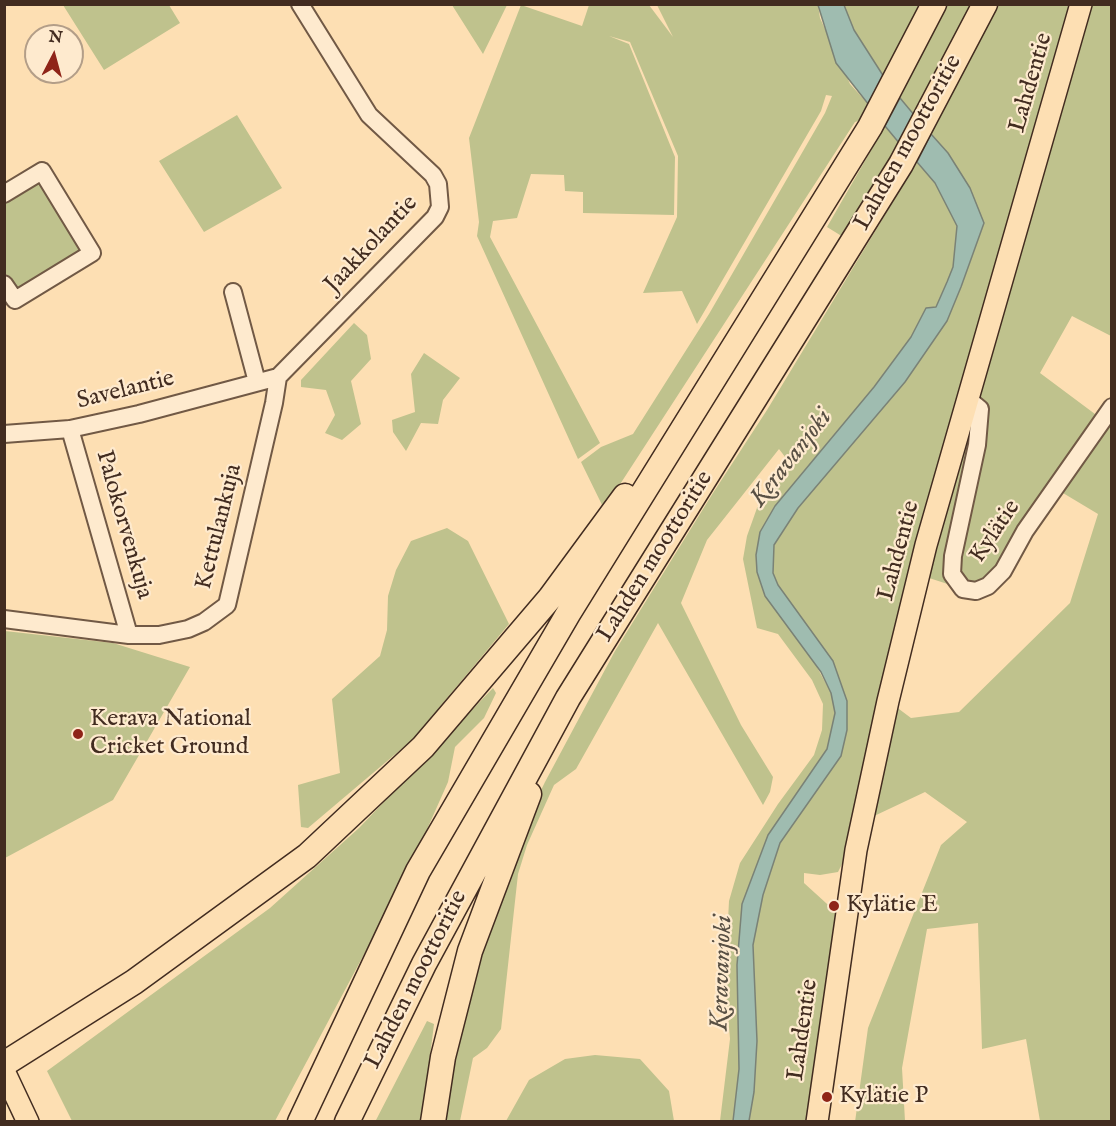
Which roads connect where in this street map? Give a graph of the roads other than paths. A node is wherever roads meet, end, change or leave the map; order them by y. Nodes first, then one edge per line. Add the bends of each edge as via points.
1 (300, 4) edge
2 (934, 4) edge
3 (985, 4) edge
4 (1081, 4) edge
5 (4, 194) edge
6 (4, 284) edge
7 (233, 292) dead end
8 (278, 377) junction
9 (257, 382) junction
10 (969, 400) junction
11 (1112, 407) edge
12 (70, 429) junction
13 (4, 435) edge
14 (660, 465) junction
15 (4, 620) edge
16 (129, 634) junction
17 (568, 698) junction
18 (4, 1064) edge
19 (4, 1071) edge
20 (28, 1122) edge
21 (300, 1122) edge
22 (347, 1122) edge
23 (433, 1122) edge
24 (817, 1122) edge

1 - 8 street, Jaakkolantie via 369,115 433,176 438,184 440,207 435,217
2 - 14 highway, Lahden moottoritie via 870,128
3 - 17 highway, Lahden moottoritie via 902,164
4 - 10 main road, Lahdentie
5 - 6 street via 42,171 92,253 15,300
7 - 9 street
8 - 9 street
8 - 16 street, Kettulankuja via 227,604 188,629 159,636
9 - 12 street, Savelantie
10 - 11 street, Kylätie via 980,409 977,445 952,574 963,589 976,591 988,586 1003,571 1025,531
10 - 24 main road, Lahdentie via 926,545 856,850
12 - 13 street, Savelantie
12 - 16 street, Palokorvenkuja
14 - 18 highway via 622,499 550,598 423,747 307,856 134,982
14 - 21 highway, Lahden moottoritie via 418,871
15 - 16 street, Kettulankuja
17 - 22 highway, Lahden moottoritie via 424,964
17 - 23 highway via 470,951 443,1057
19 - 20 main road

